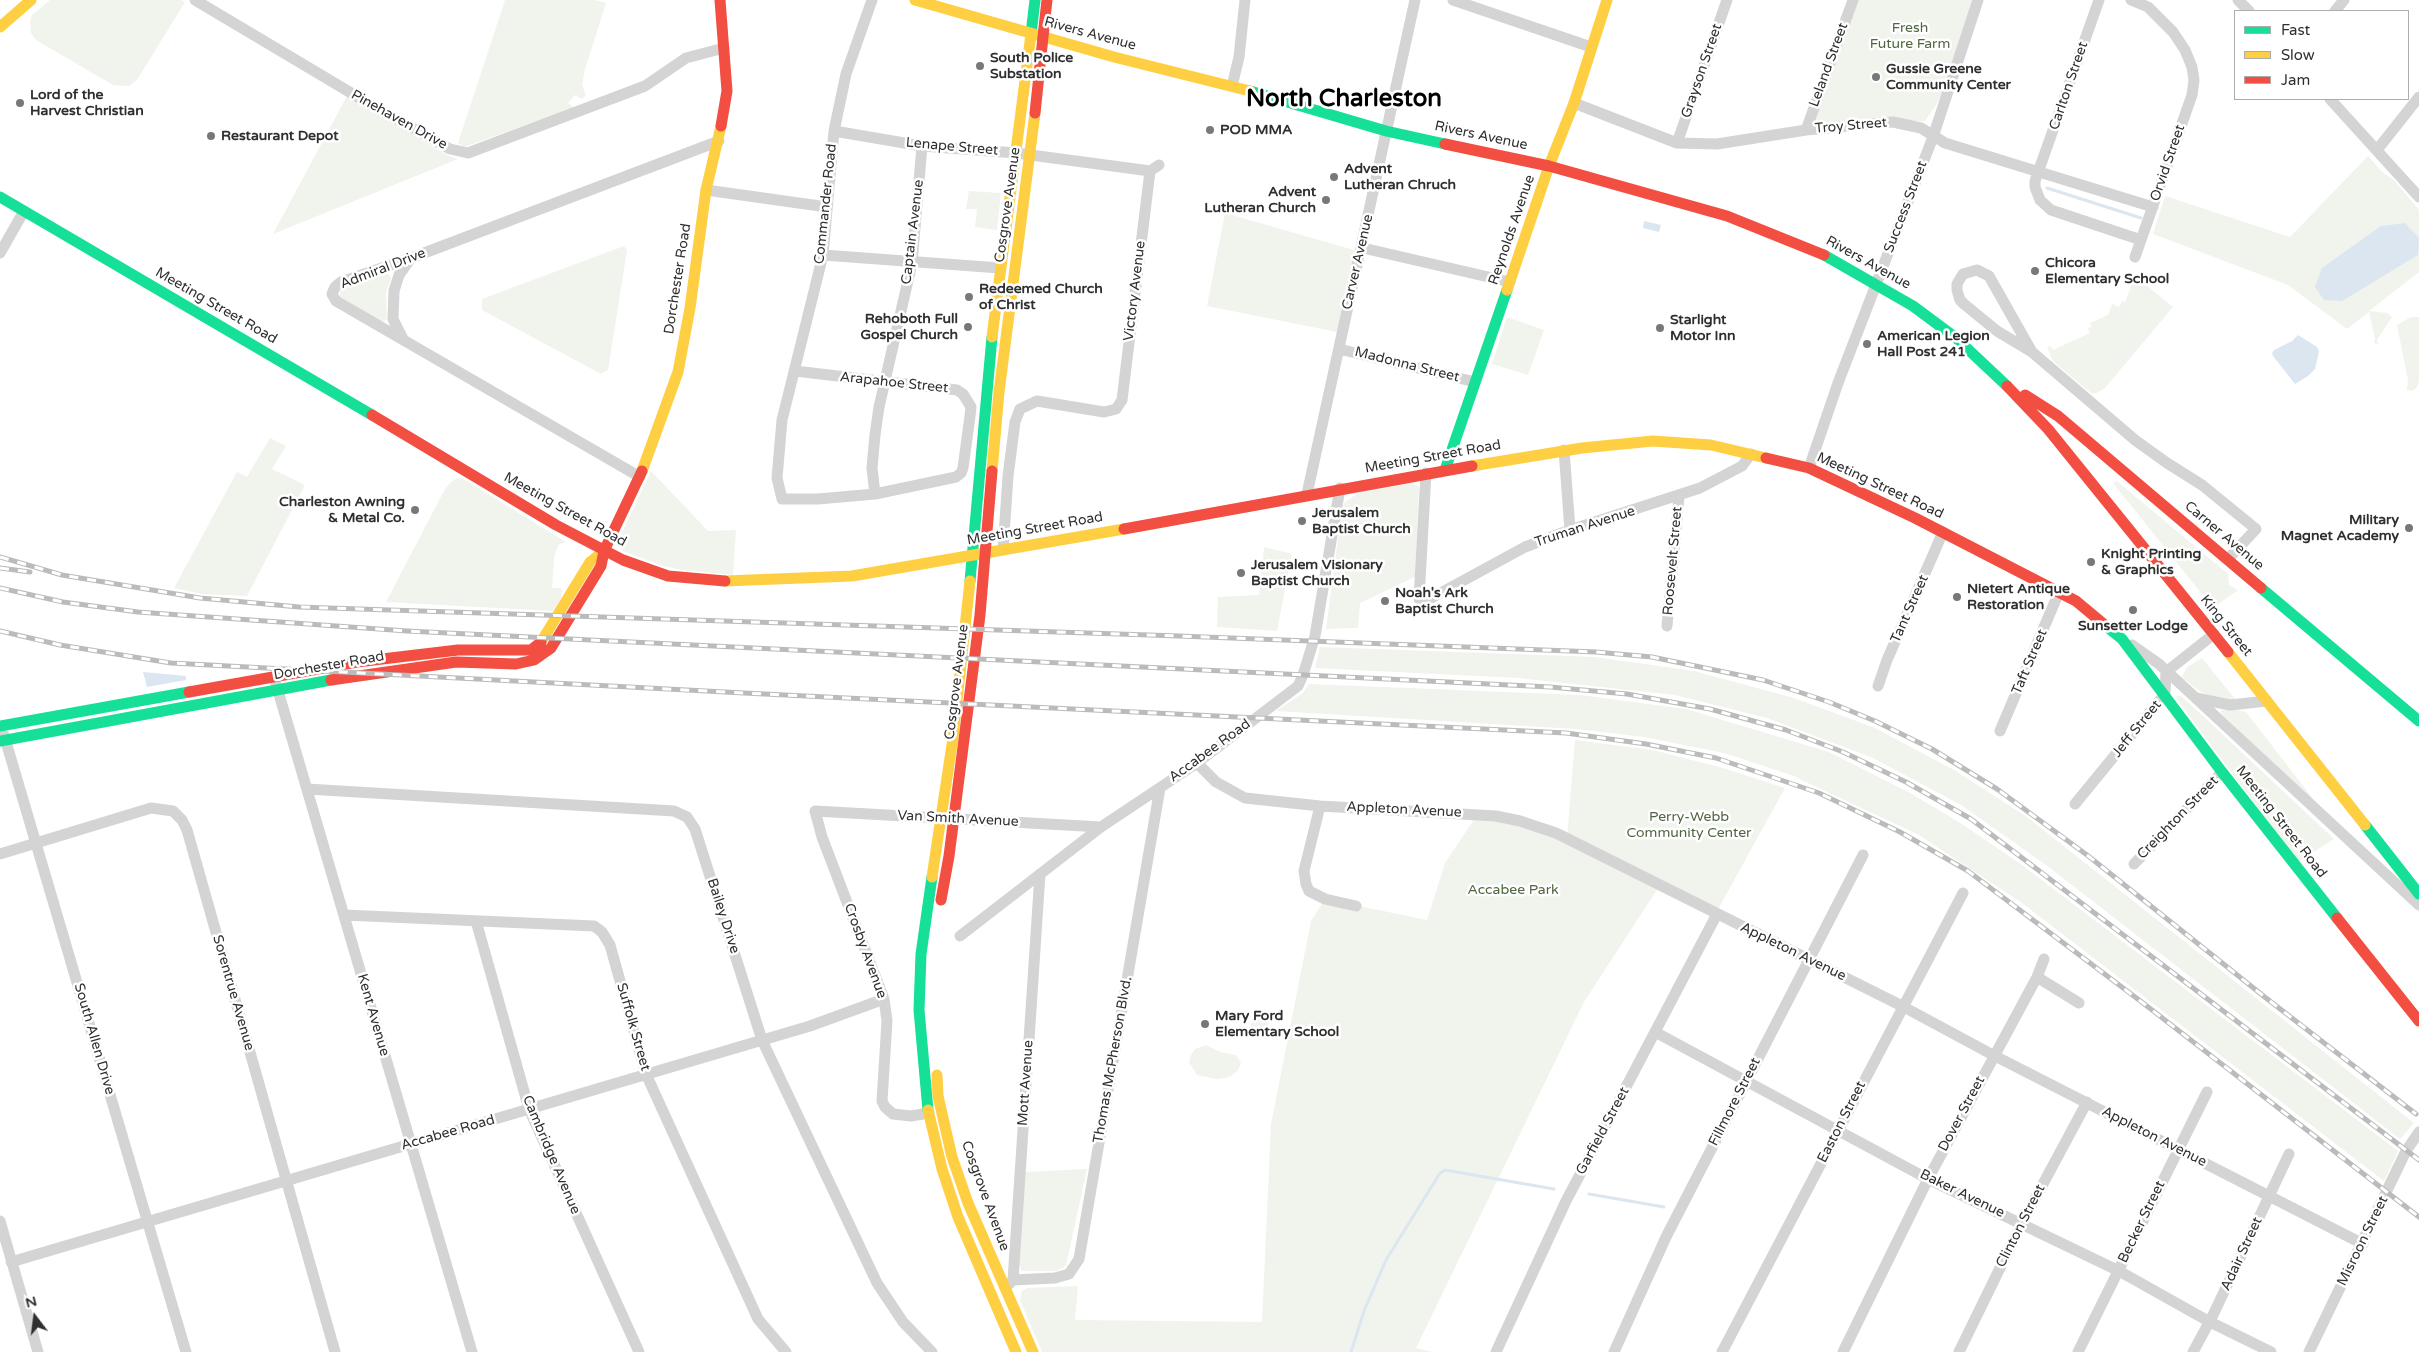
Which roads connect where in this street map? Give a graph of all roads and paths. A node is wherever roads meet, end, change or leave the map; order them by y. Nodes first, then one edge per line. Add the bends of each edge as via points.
1 (31, 0) edge
2 (195, 0) edge
3 (720, 0) edge
4 (872, 0) edge
5 (915, 0) edge
6 (1035, 0) edge
7 (1047, 0) edge
8 (1245, 0) edge
9 (1415, 0) edge
10 (1453, 0) edge
11 (1607, 0) edge
12 (1727, 0) edge
13 (1853, 0) edge
14 (1978, 0) edge
15 (2099, 0) edge
16 (2132, 0) edge
17 (2238, 0) edge
18 (2344, 0) edge
19 (2248, 10) edge
20 (2336, 10) edge
21 (0, 27) edge
22 (1031, 34) junction
23 (1043, 37) junction
24 (1591, 47) junction
25 (724, 48) junction
26 (1232, 86) junction
27 (2419, 97) edge
28 (2331, 100) edge
29 (1574, 103) junction
30 (1806, 130) junction
31 (1386, 131) junction
32 (834, 132) junction
33 (1933, 137) junction
34 (718, 141) junction
35 (1677, 143) junction
36 (922, 146) junction
37 (2376, 150) junction
38 (1016, 153) junction
39 (1030, 155) junction
40 (1549, 166) junction
41 (1154, 168) joint
42 (2039, 171) junction
43 (706, 190) junction
44 (0, 197) edge
45 (2419, 197) edge
46 (827, 207) junction
47 (2153, 207) junction
48 (24, 211) junction
49 (2141, 240) junction
50 (1363, 248) junction
51 (0, 253) edge
52 (823, 255) junction
53 (2135, 257) dead end
54 (411, 258) junction
55 (912, 263) junction
56 (1000, 268) junction
57 (1510, 282) junction
58 (1877, 284) junction
59 (403, 340) junction
60 (1339, 348) junction
61 (2032, 352) junction
62 (795, 371) junction
63 (2004, 381) junction
64 (1474, 382) junction
65 (886, 384) junction
66 (1564, 450) junction
67 (1751, 454) junction
68 (1810, 468) junction
69 (1445, 470) junction
70 (1426, 473) junction
71 (640, 476) junction
72 (1340, 488) junction
73 (875, 494) junction
74 (1307, 494) junction
75 (1679, 497) junction
76 (1570, 530) junction
77 (1943, 532) junction
78 (1003, 550) junction
79 (604, 551) junction
80 (2228, 560) junction
81 (2059, 592) junction
82 (1667, 626) dead end
83 (2214, 634) junction
84 (2122, 639) junction
85 (2166, 672) junction
86 (274, 678) junction
87 (1878, 686) dead end
88 (278, 690) junction
89 (2165, 694) junction
90 (2194, 698) junction
91 (2267, 701) junction
92 (2419, 721) edge
93 (1, 726) edge
94 (2000, 732) dead end
95 (3, 741) edge
96 (1196, 762) junction
97 (2222, 772) junction
98 (1160, 788) junction
99 (307, 789) junction
100 (2075, 804) dead end
101 (1320, 806) junction
102 (815, 811) joint
103 (1101, 827) junction
104 (36, 843) junction
105 (0, 854) edge
106 (1862, 855) dead end
107 (2134, 864) dead end
108 (1040, 874) junction
109 (1963, 893) dead end
110 (2419, 894) edge
111 (2419, 905) edge
112 (1356, 906) dead end
113 (1717, 914) junction
114 (344, 915) junction
115 (476, 921) junction
116 (960, 936) dead end
117 (1809, 959) junction
118 (2044, 959) dead end
119 (2037, 977) junction
120 (884, 1000) junction
121 (2079, 1003) dead end
122 (931, 1005) dead end
123 (1902, 1006) junction
124 (2419, 1021) edge
125 (1655, 1032) junction
126 (762, 1040) junction
127 (934, 1042) dead end
128 (1993, 1055) junction
129 (646, 1074) junction
130 (1746, 1080) junction
131 (2207, 1092) dead end
132 (2087, 1102) junction
133 (529, 1109) junction
134 (929, 1114) junction
135 (1838, 1130) junction
136 (2419, 1132) edge
137 (411, 1144) junction
138 (2178, 1149) junction
139 (2288, 1154) dead end
140 (1928, 1179) junction
141 (286, 1181) junction
142 (2270, 1197) junction
143 (0, 1221) edge
144 (148, 1222) junction
145 (2022, 1224) junction
146 (2363, 1244) junction
147 (11, 1262) junction
148 (2119, 1271) junction
149 (1013, 1280) junction
150 (1005, 1289) junction
151 (2210, 1322) junction
152 (38, 1352) edge
153 (186, 1352) edge
154 (335, 1352) edge
155 (472, 1352) edge
156 (639, 1352) edge
157 (786, 1352) edge
158 (932, 1352) edge
159 (1016, 1352) edge
160 (1033, 1352) edge
161 (1496, 1352) edge
162 (1614, 1352) edge
163 (1722, 1352) edge
164 (1843, 1352) edge
165 (1958, 1352) edge
166 (2078, 1352) edge
167 (2193, 1352) edge
168 (2271, 1352) edge
169 (2309, 1352) edge

1 - 21 main road
2 - 25 street, Pinehaven Drive via 450,149 468,153 645,86 686,58
3 - 25 main road, Dorchester Road
4 - 32 street, Commander Road via 846,74
5 - 22 main road, Rivers Avenue
6 - 22 main road, Cosgrove Avenue
7 - 23 main road, Cosgrove Avenue
8 - 26 street via 1239,57
9 - 31 street, Carver Avenue
10 - 24 street
11 - 24 main road, Reynolds Avenue
12 - 35 street, Grayson Street
13 - 30 street, Leland Street
14 - 33 street, Success Street
15 - 42 street, Carlton Street
16 - 47 street, Orvid Street via 2148,7 2164,21 2185,50 2194,80 2192,95
17 - 19 street
18 - 20 street
22 - 23 main road, Rivers Avenue
22 - 38 main road, Cosgrove Avenue
23 - 26 main road, Rivers Avenue
23 - 39 main road, Cosgrove Avenue
24 - 29 main road, Reynolds Avenue
25 - 34 main road, Dorchester Road via 727,91
26 - 31 main road, Rivers Avenue
27 - 37 street
28 - 37 street
29 - 35 street, Troy Street
29 - 40 main road, Reynolds Avenue
30 - 33 street, Troy Street via 1893,122 1921,128
30 - 35 street, Troy Street via 1717,144
31 - 40 main road, Rivers Avenue
31 - 50 street, Carver Avenue
32 - 36 street, Lenape Street
32 - 46 street, Commander Road
33 - 42 street, Troy Street
33 - 58 street, Success Street
34 - 43 main road, Dorchester Road
34 - 54 street, Admiral Drive
36 - 38 street, Lenape Street
36 - 55 street, Captain Avenue
37 - 45 street
38 - 39 street, Lenape Street
38 - 56 main road, Cosgrove Avenue
39 - 41 street, Lenape Street
39 - 122 main road, Cosgrove Avenue via 999,392 980,615 949,856 932,951
40 - 57 main road, Reynolds Avenue
40 - 58 main road, Rivers Avenue via 1768,230 1839,262
41 - 78 street, Victory Avenue via 1122,400 1116,409 1104,412 1036,401 1020,409 1015,422 1008,476
42 - 47 street, Troy Street
42 - 49 street, Carlton Street via 2035,181 2037,194 2045,206
43 - 46 street
43 - 71 main road, Dorchester Road via 678,372
44 - 48 main road, Meeting Street Road
46 - 52 street, Commander Road
47 - 49 street, Orvid Street
48 - 51 street
48 - 79 main road, Meeting Street Road
49 - 53 street, Orvid Street
50 - 57 street
50 - 60 street, Carver Avenue
52 - 55 street
52 - 62 street, Commander Road
54 - 59 street via 399,275 394,292 393,319
54 - 59 street, Admiral Drive via 342,282 332,294 336,301
55 - 56 street
55 - 65 street, Captain Avenue
56 - 134 main road, Cosgrove Avenue via 952,738 921,954 919,1010
57 - 64 main road, Reynolds Avenue
58 - 63 main road, Rivers Avenue via 1956,338
58 - 68 street, Success Street via 1838,382
59 - 71 street, Admiral Drive
60 - 64 street, Madonna Street
60 - 74 street, Carver Avenue
61 - 61 street via 1989,276 1978,270 1963,274 1957,284 1960,300 1997,331
61 - 80 street via 2135,440 2202,485 2256,529
62 - 65 street, Arapahoe Street
62 - 73 street, Commander Road via 782,420 777,478 782,499
63 - 80 main road, Carner Avenue via 2058,416
63 - 83 main road, King Street via 2048,430
64 - 69 main road, Reynolds Avenue
65 - 73 street, Captain Avenue via 873,451
65 - 73 street, Arapahoe Street via 957,390 971,407 963,468 956,477
66 - 67 main road, Meeting Street Road via 1653,442 1711,445
66 - 69 main road, Meeting Street Road
66 - 76 street
67 - 68 main road, Meeting Street Road
67 - 75 street, Truman Avenue via 1742,466
68 - 77 main road, Meeting Street Road
69 - 70 main road, Meeting Street Road
70 - 72 main road, Meeting Street Road
70 - 76 street, Truman Avenue via 1419,599 1424,602 1525,547
71 - 79 main road, Dorchester Road
72 - 74 main road, Meeting Street Road
72 - 96 street, Accabee Road via 1314,636 1298,686
74 - 78 main road, Meeting Street Road
75 - 76 street, Truman Avenue
75 - 82 street, Roosevelt Street
77 - 81 main road, Meeting Street Road
77 - 87 street, Tant Street
78 - 79 main road, Meeting Street Road via 852,576 735,582 668,576
79 - 86 main road, Dorchester Road via 590,562 542,642 530,650 458,650 357,662
79 - 88 main road, Dorchester Road via 601,566 552,648 534,660 516,664 453,663 364,674
80 - 92 main road, Carner Avenue
81 - 84 main road, Meeting Street Road via 2076,601
81 - 94 street, Taft Street
83 - 85 street
83 - 91 main road, King Street
84 - 85 street, Meeting Street Road
84 - 89 main road, Meeting Street Road
85 - 89 street, Jeff Street
85 - 90 street, Meeting Street Road
86 - 88 street, Kent Avenue
86 - 93 main road, Dorchester Road
88 - 95 main road, Dorchester Road
88 - 99 street, Kent Avenue
89 - 97 main road, Meeting Street Road
89 - 100 street, Jeff Street
90 - 91 street via 2230,705
90 - 111 street, Meeting Street Road
91 - 110 main road, King Street
93 - 95 street, South Allen Drive
95 - 104 street, South Allen Drive
96 - 98 street, Accabee Road
96 - 101 street, Appleton Avenue via 1216,782 1245,798
97 - 107 street, Creighton Street
97 - 124 main road, Meeting Street Road
98 - 103 street, Accabee Road
98 - 149 street, Thomas McPherson Blvd. via 1079,1259 1068,1275
99 - 114 street, Kent Avenue
99 - 126 street, Bailey Drive via 674,811 687,817 695,829
101 - 112 street via 1304,870 1306,884 1309,890 1325,899
101 - 113 street, Appleton Avenue via 1496,816 1520,821 1556,832
102 - 103 street, Van Smith Avenue
102 - 120 street, Crosby Avenue
103 - 108 street, Accabee Road
104 - 105 street, Sorentrue Avenue
104 - 141 street, Sorentrue Avenue via 152,808 172,812 182,820
104 - 144 street, South Allen Drive
106 - 117 street, Fillmore Street
108 - 116 street, Accabee Road
108 - 149 street, Mott Avenue
109 - 123 street, Easton Street
113 - 117 street, Appleton Avenue
113 - 125 street, Garfield Street
114 - 115 street, Suffolk Street
114 - 137 street, Kent Avenue
115 - 129 street, Suffolk Street via 594,926 602,932 610,945
115 - 133 street, Cambridge Avenue
117 - 123 street, Appleton Avenue
117 - 130 street, Fillmore Street
118 - 119 street, Dover Street
119 - 121 street
119 - 128 street, Dover Street
120 - 126 street, Accabee Road
120 - 134 street, Crosby Avenue via 887,1021 882,1101 893,1114
123 - 128 street, Appleton Avenue
123 - 135 street, Easton Street
125 - 130 street, Baker Avenue
125 - 161 street, Garfield Street via 1566,1201
126 - 129 street, Accabee Road
126 - 158 street, Bailey Drive via 877,1283 903,1322
127 - 150 main road, Cosgrove Avenue via 938,1096 952,1157
128 - 132 street, Appleton Avenue
128 - 140 street, Dover Street
129 - 133 street, Accabee Road
129 - 157 street, Suffolk Street via 758,1319
130 - 135 street, Baker Avenue
130 - 162 street, Fillmore Street via 1666,1237
131 - 138 street, Becker Street
132 - 138 street, Appleton Avenue
132 - 145 street, Clinton Street
133 - 137 street, Accabee Road
133 - 156 street, Cambridge Avenue
134 - 159 main road, Cosgrove Avenue via 958,1216
135 - 140 street, Baker Avenue
135 - 163 street, Easton Street
136 - 146 street, Misroon Street via 2406,1151
137 - 141 street, Accabee Road
137 - 155 street, Kent Avenue
138 - 142 street, Appleton Avenue
138 - 148 street, Becker Street
139 - 142 street, Adair Street
140 - 145 street, Baker Avenue
140 - 164 street, Dover Street
141 - 144 street, Accabee Road
141 - 154 street, Sorentrue Avenue
142 - 146 street, Appleton Avenue
142 - 151 street, Adair Street
143 - 147 street
144 - 147 street, Accabee Road
144 - 153 street, South Allen Drive
145 - 148 street, Baker Avenue
145 - 165 street, Clinton Street
146 - 169 street, Misroon Street
147 - 152 street
148 - 151 street, Baker Avenue
148 - 166 street, Becker Street
149 - 150 street
150 - 160 main road, Cosgrove Avenue
151 - 167 street, Adair Street
151 - 168 street, Baker Avenue

